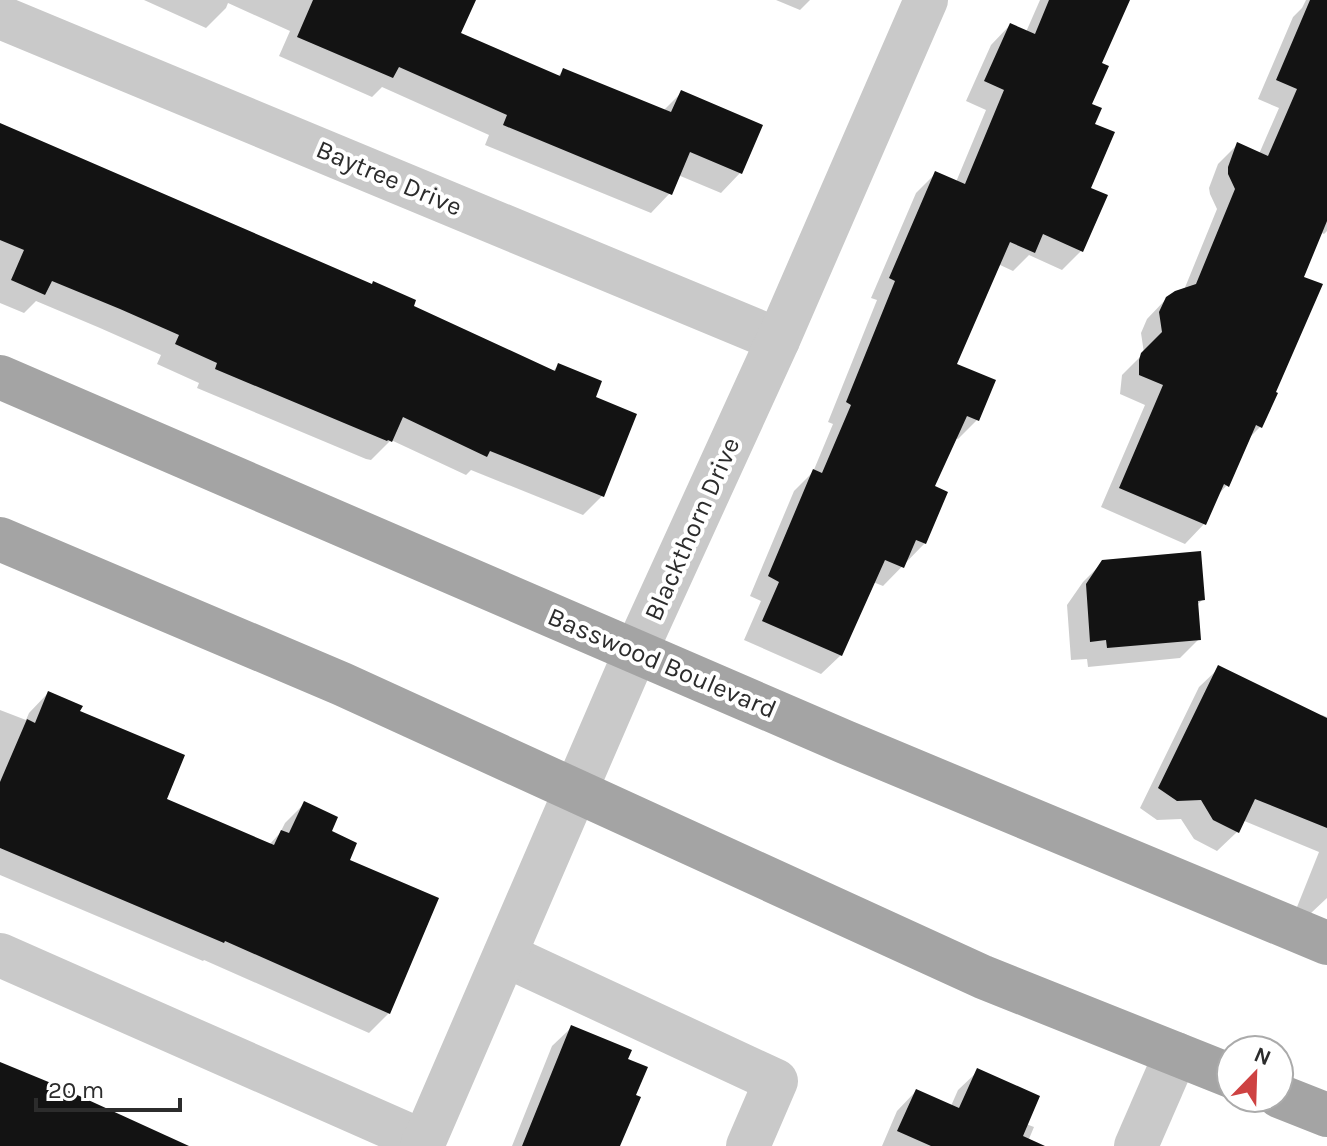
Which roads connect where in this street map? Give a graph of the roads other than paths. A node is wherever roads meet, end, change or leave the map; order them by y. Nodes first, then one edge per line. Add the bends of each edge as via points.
1 (926, 0) edge
2 (0, 17) edge
3 (778, 340) junction
4 (0, 377) edge
5 (0, 539) edge
6 (636, 651) junction
7 (576, 791) junction
8 (1327, 943) edge
9 (0, 955) edge
10 (505, 955) junction
11 (1176, 1054) junction
12 (1215, 1070) edge
13 (1295, 1102) edge
14 (1327, 1115) edge
15 (423, 1144) edge
16 (748, 1146) edge
17 (1136, 1146) edge

1 - 3 street, Blackthorn Drive
2 - 3 street, Baytree Drive
3 - 6 street, Blackthorn Drive
4 - 6 main road, Basswood Boulevard
5 - 7 main road via 342,684
6 - 7 street, Blackthorn Drive
6 - 8 main road, Basswood Boulevard
7 - 10 street, Blackthorn Drive
7 - 11 main road via 983,977
9 - 15 street
10 - 15 street, Blackthorn Drive
10 - 16 street via 776,1081
11 - 12 main road
11 - 17 street
13 - 14 main road

